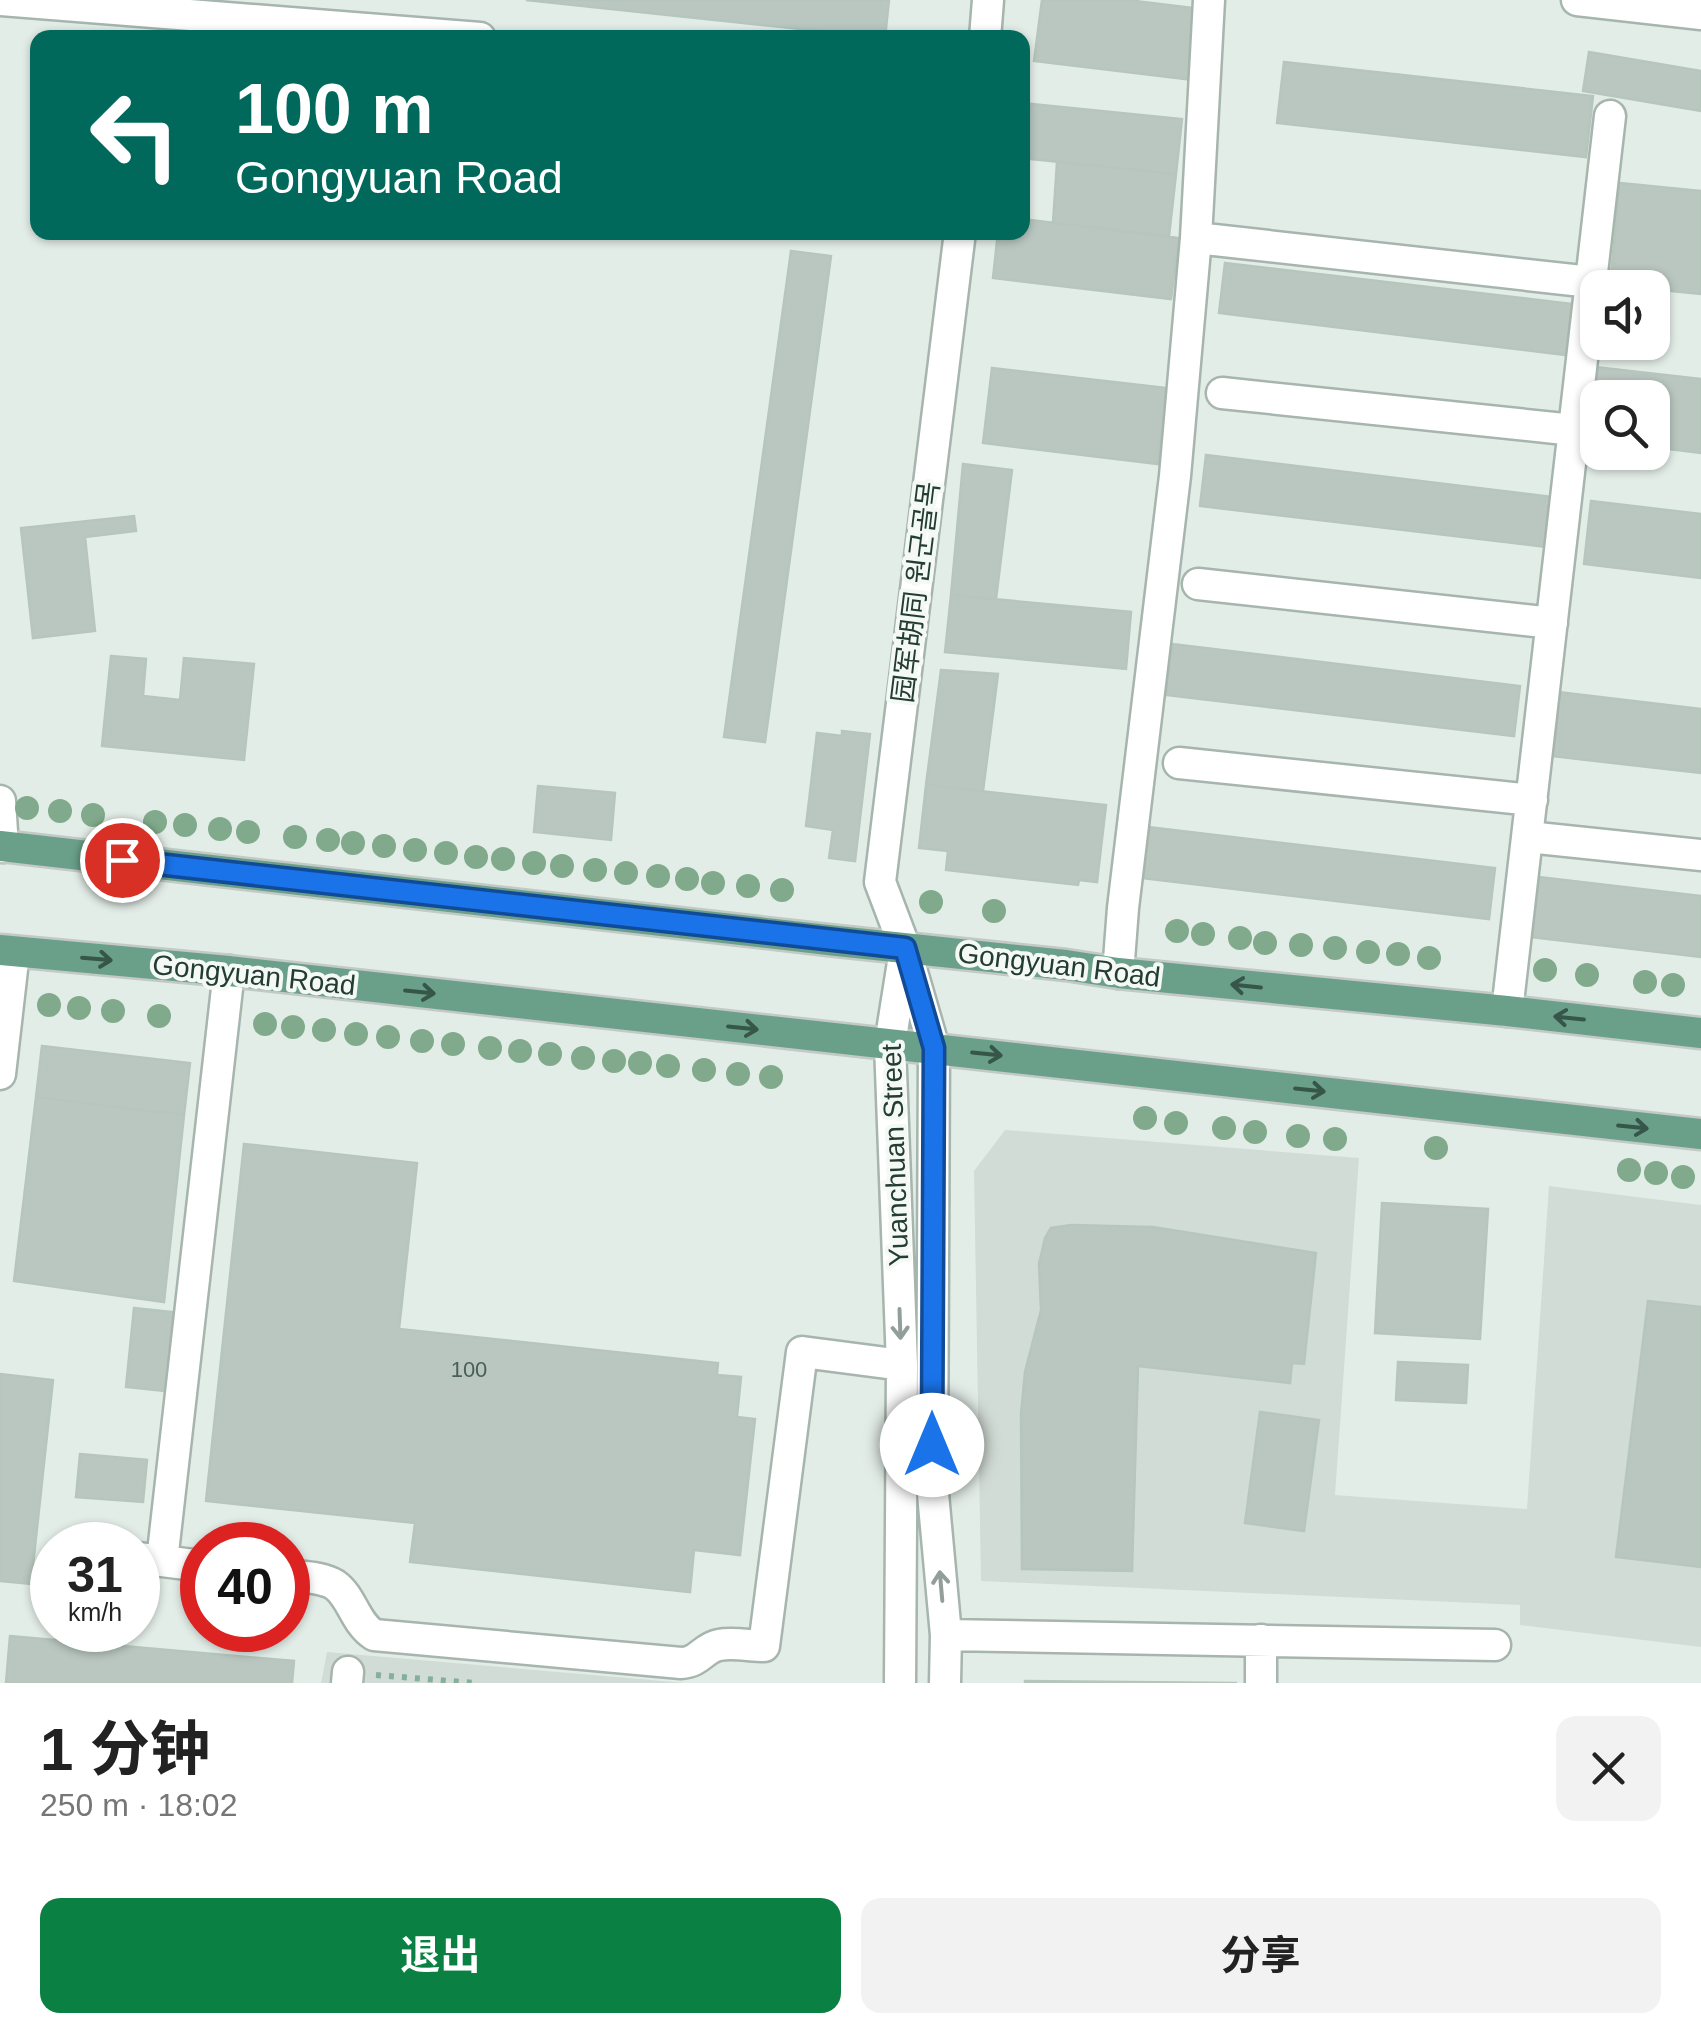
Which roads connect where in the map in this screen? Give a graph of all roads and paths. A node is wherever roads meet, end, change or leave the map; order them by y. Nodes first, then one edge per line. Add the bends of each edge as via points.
1 (0, 0) edge
2 (988, 0) edge
3 (1210, 0) edge
4 (1577, 0) edge
5 (1653, 4) edge
6 (1701, 14) edge
7 (379, 30) edge
8 (985, 30) edge
9 (1610, 116) dead end
10 (1196, 238) junction
11 (959, 240) edge
12 (1591, 270) edge
13 (1580, 281) edge
14 (1582, 360) edge
15 (1222, 393) dead end
16 (1574, 430) junction
17 (1198, 584) dead end
18 (1552, 622) junction
19 (1179, 763) dead end
20 (1532, 800) junction
21 (0, 801) edge
22 (1528, 838) junction
23 (2, 847) edge
24 (1701, 855) edge
25 (905, 948) junction
26 (7, 951) edge
27 (229, 971) junction
28 (1118, 973) junction
29 (1507, 1011) junction
30 (1701, 1033) edge
31 (890, 1044) junction
32 (934, 1048) junction
33 (0, 1074) edge
34 (1701, 1134) edge
35 (902, 1366) junction
36 (155, 1522) edge
37 (310, 1578) edge
38 (946, 1635) junction
39 (1261, 1640) junction
40 (1495, 1644) dead end
41 (347, 1678) edge
42 (475, 1683) edge
43 (900, 1683) edge
44 (945, 1683) edge
45 (1261, 1683) edge

1 - 7 street
2 - 8 street
3 - 10 street
4 - 5 street
5 - 6 street
9 - 12 street
10 - 13 street
10 - 28 street
11 - 25 street, 园军胡同 원군골목 via 880,882
14 - 16 street
15 - 16 street
16 - 18 street
17 - 18 street
18 - 20 street
19 - 20 street
20 - 22 street
21 - 23 street
22 - 24 street
22 - 29 street
23 - 25 main road, Gongyuan Road
25 - 28 main road, Gongyuan Road
25 - 31 street, Yuanchuan Street
25 - 32 street, Yuanchuan Street
26 -> 27 main road, Gongyuan Road
26 - 33 street
27 -> 31 main road, Gongyuan Road
27 - 36 street
29 -> 28 main road, Gongyuan Road
30 -> 29 main road, Gongyuan Road
31 - 32 main road, Gongyuan Road
31 -> 35 street, Yuanchuan Street
32 -> 34 main road, Gongyuan Road
38 -> 32 street, Yuanchuan Street via 932,1484
35 - 37 street via 802,1352 764,1646 720,1644 681,1663 374,1635 337,1586
35 - 43 street, Yuanchuan Street
38 - 39 street
38 - 44 street, Yuanchuan Street
39 - 40 street
39 - 45 street
41 - 42 path

